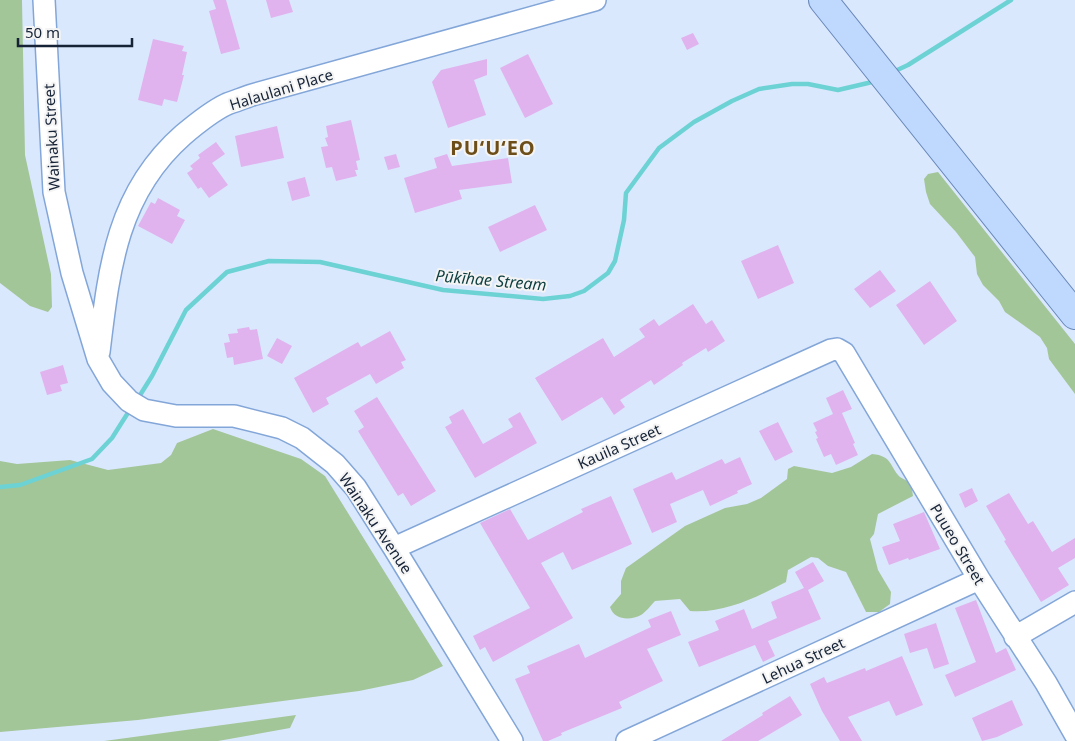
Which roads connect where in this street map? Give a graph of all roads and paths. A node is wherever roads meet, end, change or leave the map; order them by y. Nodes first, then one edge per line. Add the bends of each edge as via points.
1 (44, 0) edge
2 (595, 0) edge
3 (823, 0) edge
4 (72, 273) joint
5 (1075, 315) edge
6 (844, 353) joint
7 (98, 359) junction
8 (394, 548) junction
9 (979, 579) junction
10 (1075, 602) edge
11 (1015, 637) junction
12 (1075, 734) edge
13 (512, 741) edge
14 (627, 741) edge

1 - 4 street, Wainaku Street via 54,192
2 - 7 street, Halaulani Place via 252,95 226,105 198,123 172,144 152,168 130,205 113,256
3 - 5 main road
4 - 7 street, Wainaku Avenue
6 - 8 street, Kauila Street via 831,350
6 - 9 street, Puueo Street
7 - 8 street, Wainaku Avenue via 112,383 129,401 144,410 176,416 234,416 282,428 302,438 335,464 356,488
8 - 13 street, Wainaku Avenue
9 - 11 street, Puueo Street
9 - 14 street, Lehua Street
10 - 11 street
11 - 12 street, Puueo Street

